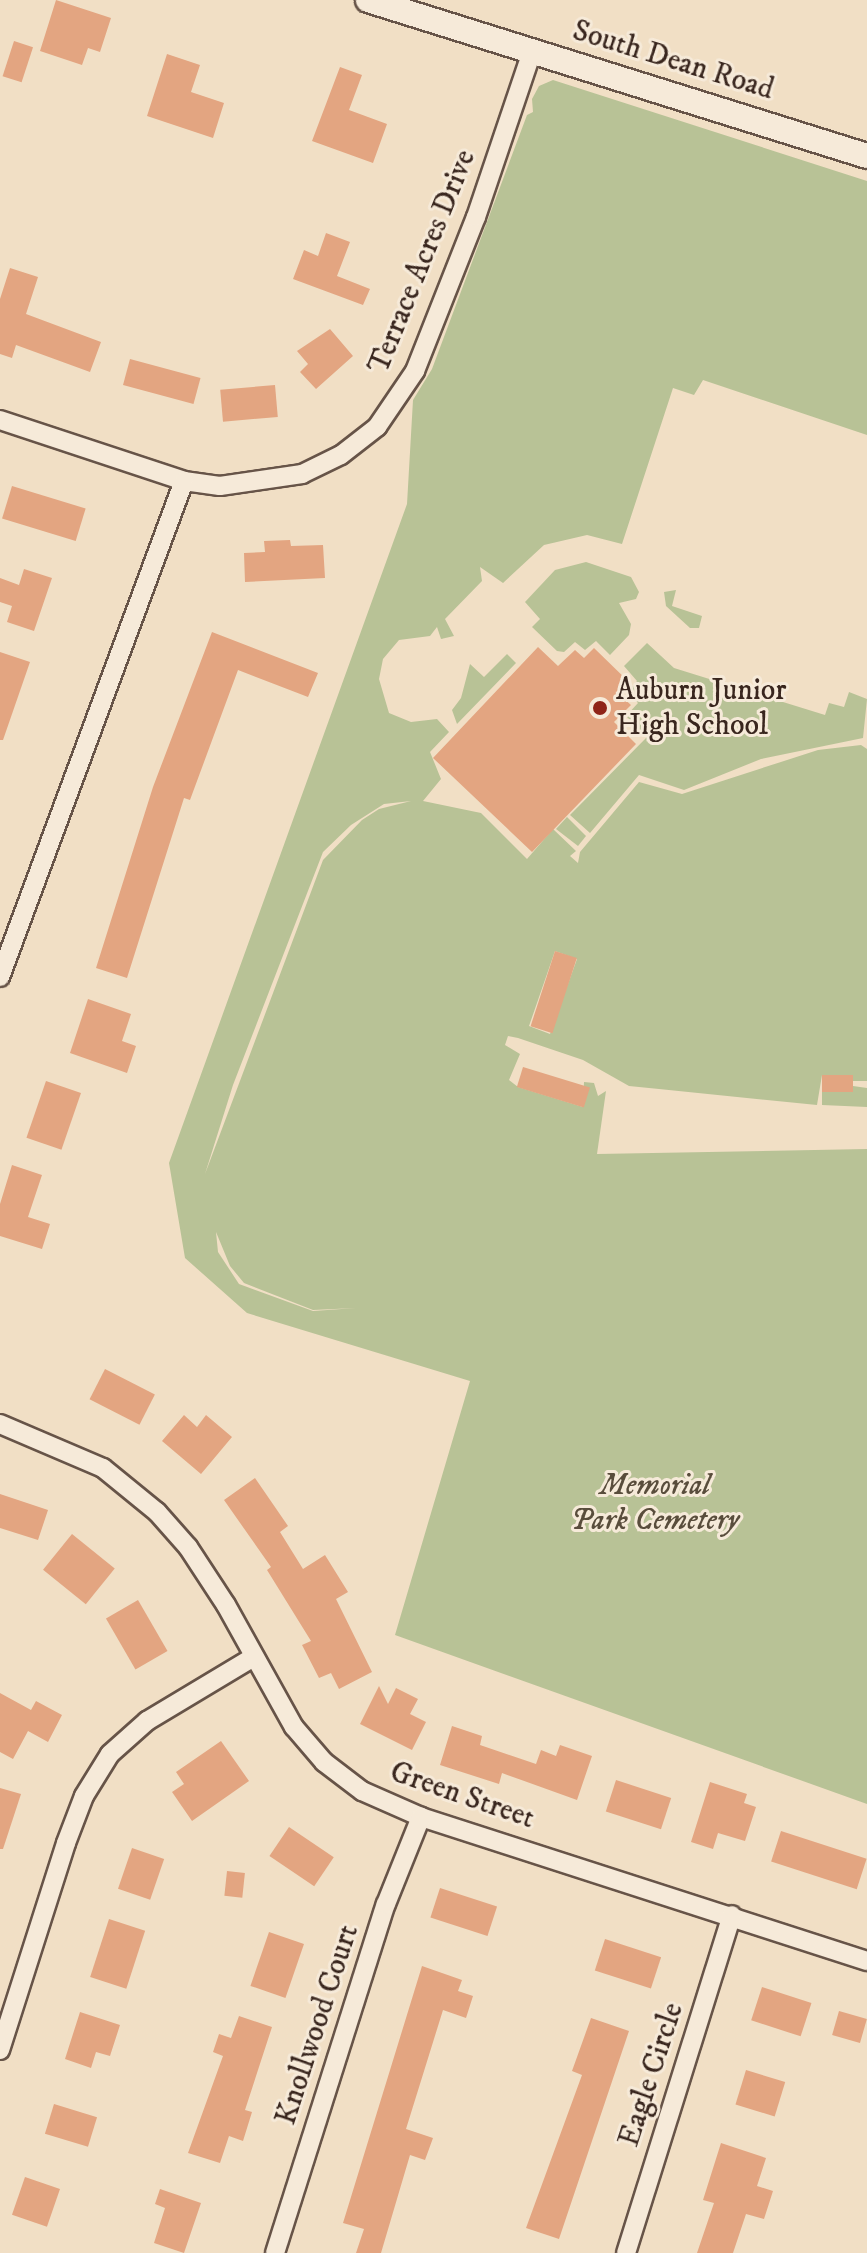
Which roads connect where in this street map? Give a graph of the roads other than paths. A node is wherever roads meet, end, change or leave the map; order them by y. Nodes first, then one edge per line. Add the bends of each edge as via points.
1 (368, 0) edge
2 (532, 52) junction
3 (867, 156) edge
4 (0, 420) edge
5 (184, 481) junction
6 (0, 977) edge
7 (0, 1424) edge
8 (252, 1658) junction
9 (421, 1817) junction
10 (732, 1915) junction
11 (867, 1961) edge
12 (0, 2050) edge
13 (275, 2253) edge
14 (626, 2253) edge

1 - 2 street, South Dean Road
2 - 3 street, South Dean Road
2 - 5 street, Terrace Acres Drive via 476,217 415,371 377,427 341,455 302,474 259,483
4 - 5 street, Terrace Acres Drive
5 - 6 street
7 - 8 street, Green Street via 103,1468 157,1512 188,1547
8 - 9 street, Green Street via 294,1727 324,1762 362,1791
8 - 12 street via 147,1721 110,1754 84,1796 66,1843
9 - 10 street, Green Street
9 - 13 street, Knollwood Court via 386,1904
10 - 11 street, Green Street
10 - 14 street, Eagle Circle

